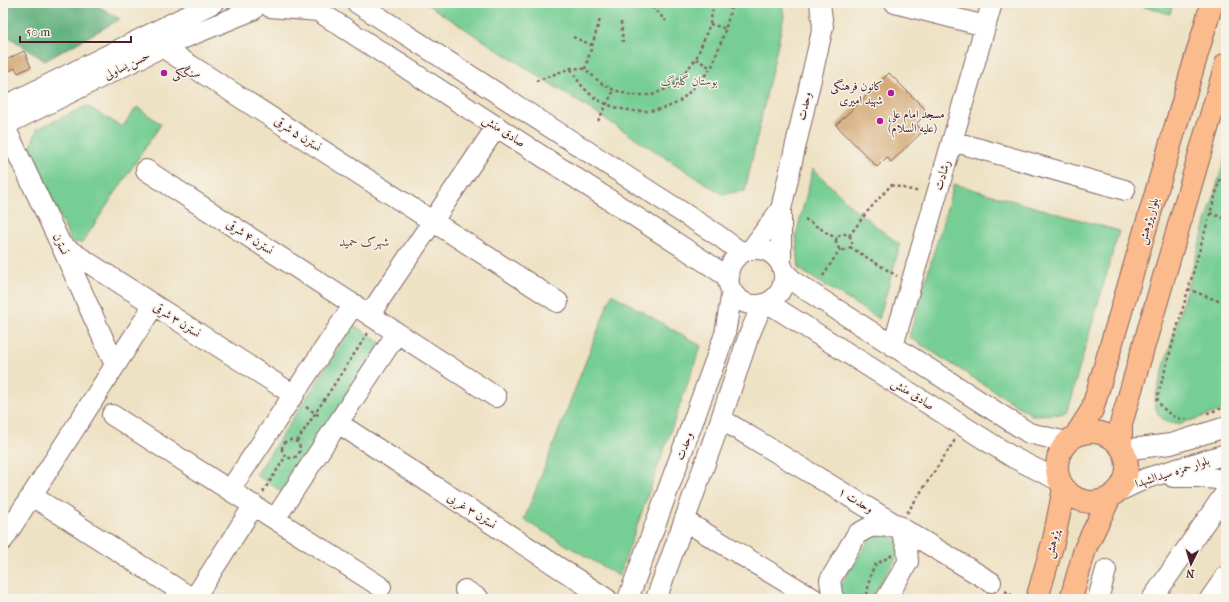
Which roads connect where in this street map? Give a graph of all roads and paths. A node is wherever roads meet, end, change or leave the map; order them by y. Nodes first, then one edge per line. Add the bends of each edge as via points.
1 (212, 3) edge
2 (357, 3) edge
3 (714, 3) edge
4 (732, 3) edge
5 (820, 3) edge
6 (895, 3) edge
7 (992, 3) edge
8 (1212, 3) edge
9 (260, 6) edge
10 (652, 7) dead end
11 (600, 19) dead end
12 (666, 21) dead end
13 (620, 22) dead end
14 (710, 24) junction
15 (985, 26) junction
16 (727, 29) junction
17 (573, 37) dead end
18 (623, 42) dead end
19 (592, 45) junction
20 (162, 47) junction
21 (696, 59) junction
22 (1226, 64) edge
23 (571, 68) junction
24 (711, 68) junction
25 (585, 69) junction
26 (536, 81) dead end
27 (614, 90) junction
28 (607, 104) junction
29 (3, 119) edge
30 (598, 121) dead end
31 (497, 126) junction
32 (952, 140) junction
33 (1226, 158) edge
34 (146, 170) dead end
35 (1125, 190) dead end
36 (936, 195) junction
37 (781, 209) junction
38 (1210, 213) junction
39 (805, 219) dead end
40 (1226, 220) edge
41 (433, 221) junction
42 (849, 236) junction
43 (837, 239) junction
44 (61, 245) junction
45 (850, 247) junction
46 (840, 249) junction
47 (747, 251) junction
48 (782, 268) junction
49 (823, 276) dead end
50 (730, 285) junction
51 (911, 285) junction
52 (1188, 289) junction
53 (558, 302) dead end
54 (765, 304) junction
55 (1226, 304) edge
56 (154, 305) junction
57 (367, 312) junction
58 (397, 333) junction
59 (893, 346) junction
60 (115, 365) junction
61 (294, 395) junction
62 (496, 397) dead end
63 (1226, 407) edge
64 (315, 413) junction
65 (1206, 414) dead end
66 (112, 415) dead end
67 (1192, 418) dead end
68 (721, 419) junction
69 (338, 423) junction
70 (964, 427) junction
71 (1226, 427) edge
72 (1071, 439) junction
73 (296, 441) junction
74 (1122, 448) junction
75 (1226, 454) edge
76 (286, 456) junction
77 (1147, 478) junction
78 (1226, 480) edge
79 (1062, 485) junction
80 (230, 490) junction
81 (1226, 492) edge
82 (1114, 495) junction
83 (32, 496) junction
84 (254, 505) junction
85 (275, 519) junction
86 (685, 521) junction
87 (899, 526) junction
88 (3, 540) edge
89 (890, 550) dead end
90 (1106, 570) dead end
91 (1226, 576) edge
92 (991, 582) dead end
93 (382, 587) dead end
94 (193, 599) edge
95 (607, 599) edge
96 (628, 599) edge
97 (656, 599) edge
98 (814, 599) edge
99 (834, 599) edge
100 (848, 599) edge
101 (886, 599) edge
102 (1036, 599) edge
103 (1071, 599) edge
104 (1098, 599) edge
105 (1152, 599) edge
106 (1210, 599) edge

1 - 29 street, حسن یساولی
2 - 47 street
3 - 14 path
4 - 16 path
5 - 37 street, وحدت via 822,27
6 - 15 street
7 - 15 street, رشادت
8 - 72 main road, بلوار پژوهش via 1092,410
9 - 20 street, حسن یساولی
9 - 31 street, صادق منش via 318,11
10 - 12 path
11 - 19 path
13 - 18 path
14 - 16 path
14 - 21 path
15 - 32 street, رشادت
16 - 24 path
17 - 19 path
19 - 25 path
20 - 29 street, حسن یساولی
20 - 41 street, نسترن ۵ شرقی
21 - 24 path
21 - 27 path via 673,86 652,95 630,95
22 - 74 main road via 1121,424
23 - 25 path
23 - 26 path
23 - 28 path via 577,80 590,94
24 - 28 path via 680,100 662,109 625,110
25 - 27 path
27 - 28 path
28 - 30 path
29 - 44 street, نسترن
31 - 41 street
31 - 50 street, صادق منش via 707,263
32 - 35 street
32 - 36 street, رشادت
33 - 38 path
34 - 57 street, نسترن ۴ شرقی
36 - 42 path via 891,185
36 - 51 street, رشادت
37 - 47 street, وحدت
37 - 48 street, وحدت
38 - 40 path
38 - 52 path
39 - 43 path
41 - 53 street, نسترن ۵ شرقی
41 - 57 street
42 - 43 path via 842,235
42 - 45 path via 852,242
43 - 46 path via 836,244
44 - 56 street, نسترن ۳ شرقی
44 - 60 street, نسترن
45 - 46 path
45 - 51 path
46 - 49 path
47 - 48 street via 760,249 768,252 776,257
47 - 50 street via 731,265
48 - 54 street via 782,289
48 - 59 street via 797,284
50 - 54 street via 737,298 744,303
50 - 96 street, وحدت via 725,334
51 - 59 street, رشادت
52 - 55 path
52 - 67 path via 1157,398 1160,406 1174,417 1185,420
54 - 68 street via 748,338
54 - 70 street, صادق منش
56 - 60 street
56 - 61 street, نسترن ۳ شرقی
57 - 58 street, نسترن ۴ شرقی
57 - 61 street
57 - 64 path
58 - 62 street, نسترن ۴ شرقی
58 - 69 street
59 - 72 street via 1028,433
60 - 83 street
61 - 64 path
61 - 80 street
63 - 65 path
64 - 69 path via 328,422
64 - 73 path
66 - 80 street
68 - 86 street
68 - 87 street, وحدت ۱
69 - 85 street
69 - 95 street, نسترن ۳ غربی
70 - 79 street, صادق منش
70 - 87 path
71 - 74 street via 1170,444
72 - 74 main road via 1088,431 1100,432 1112,437
72 - 79 main road via 1059,453 1056,465
73 - 76 path via 288,440 284,444 282,449
73 - 76 path via 301,447 299,454 293,458
74 - 82 main road via 1127,456 1128,469 1125,481
75 - 77 street, بلوار حمزه سیدالشهدا
76 - 84 path
77 - 78 street via 1200,477
77 - 82 street, بلوار حمزه سیدالشهدا
79 - 82 main road via 1073,497 1084,502 1097,502
79 - 102 main road, پژوهش via 1054,539
80 - 84 street
81 - 105 street
82 - 103 main road via 1085,549
83 - 88 street
83 - 94 street
84 - 85 street
84 - 94 street
85 - 93 street
86 - 97 street
86 - 98 street
87 - 92 street, وحدت ۱
87 - 99 street via 870,527 857,534 830,580
87 - 101 street via 907,547 908,562
89 - 100 path via 892,555 875,565 867,595 849,596
90 - 104 street
91 - 106 street

